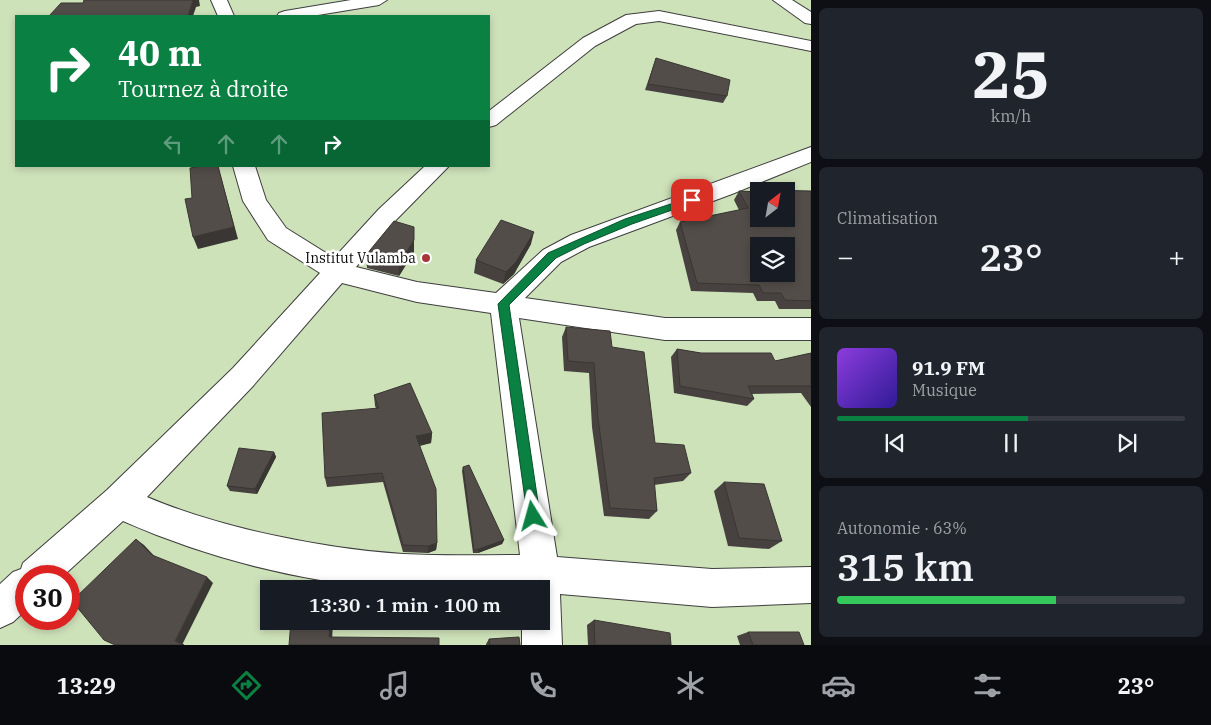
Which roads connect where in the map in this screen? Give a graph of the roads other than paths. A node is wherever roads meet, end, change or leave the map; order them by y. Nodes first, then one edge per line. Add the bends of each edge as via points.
1 (219, 0) edge
2 (379, 0) edge
3 (781, 0) edge
4 (226, 15) edge
5 (291, 15) edge
6 (811, 19) edge
7 (811, 46) edge
8 (490, 120) edge
9 (811, 154) edge
10 (244, 167) edge
11 (437, 167) edge
12 (337, 272) junction
13 (503, 304) junction
14 (811, 329) edge
15 (119, 502) junction
16 (48, 565) edge
17 (488, 580) edge
18 (540, 580) edge
19 (550, 585) edge
20 (811, 585) edge
21 (15, 595) edge
22 (0, 609) edge
23 (542, 630) edge
24 (542, 645) edge

1 - 4 street
2 - 5 street
3 - 6 street
7 - 8 street via 668,17 632,19 589,42
9 - 13 street via 580,241 552,256
10 - 12 street via 255,201 277,234
11 - 12 street via 387,215
12 - 13 street via 417,292
12 - 15 street via 242,377
13 - 14 street via 664,329
13 - 18 street
15 - 16 street
15 - 17 street via 218,538 303,559
19 - 20 street via 712,588
21 - 22 street
23 - 24 street

